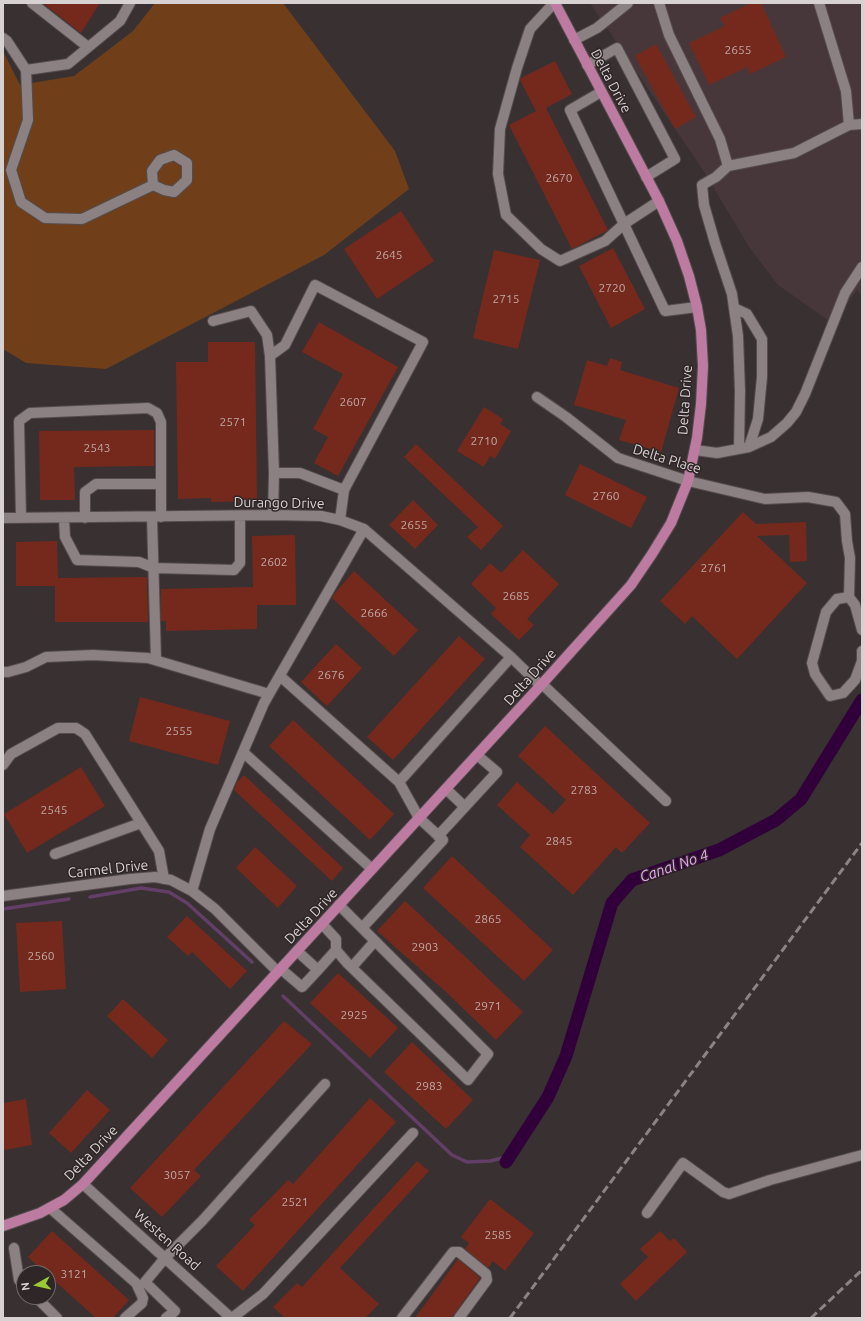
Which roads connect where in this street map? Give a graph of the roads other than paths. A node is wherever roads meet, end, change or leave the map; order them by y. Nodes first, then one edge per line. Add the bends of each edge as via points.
1 (32, 3) edge
2 (130, 3) edge
3 (554, 3) edge
4 (628, 3) edge
5 (659, 3) edge
6 (819, 3) edge
7 (3, 38) edge
8 (574, 40) junction
9 (88, 47) junction
10 (587, 65) junction
11 (26, 70) junction
12 (601, 92) junction
13 (862, 124) edge
14 (849, 125) junction
15 (728, 166) junction
16 (646, 177) junction
17 (153, 185) dead end
18 (659, 201) junction
19 (624, 224) junction
20 (862, 267) edge
21 (697, 307) junction
22 (734, 308) junction
23 (213, 321) dead end
24 (270, 356) junction
25 (537, 397) dead end
26 (749, 447) junction
27 (739, 449) junction
28 (695, 450) junction
29 (274, 473) junction
30 (688, 481) junction
31 (161, 484) junction
32 (344, 490) junction
33 (273, 515) junction
34 (240, 516) junction
35 (156, 517) junction
36 (3, 518) edge
37 (22, 518) junction
38 (64, 518) junction
39 (85, 518) junction
40 (340, 520) junction
41 (364, 529) junction
42 (154, 568) junction
43 (849, 597) junction
44 (862, 630) edge
45 (862, 650) edge
46 (511, 658) junction
47 (156, 660) junction
48 (3, 672) edge
49 (280, 676) junction
50 (541, 685) junction
51 (269, 694) junction
52 (243, 752) junction
53 (477, 755) junction
54 (3, 765) edge
55 (399, 782) junction
56 (446, 789) junction
57 (666, 801) dead end
58 (465, 806) junction
59 (419, 818) junction
60 (141, 823) junction
61 (438, 836) junction
62 (55, 854) dead end
63 (372, 869) junction
64 (164, 879) junction
65 (192, 891) junction
66 (3, 896) edge
67 (339, 905) junction
68 (322, 924) junction
69 (362, 928) junction
70 (375, 941) junction
71 (336, 950) junction
72 (297, 951) junction
73 (352, 967) junction
74 (280, 970) junction
75 (318, 970) junction
76 (325, 1084) dead end
77 (413, 1133) dead end
78 (862, 1156) edge
79 (83, 1184) junction
80 (50, 1208) junction
81 (647, 1213) dead end
82 (3, 1226) edge
83 (14, 1248) dead end
84 (165, 1258) junction
85 (17, 1265) edge
86 (44, 1305) edge
87 (57, 1318) edge
88 (125, 1318) edge
89 (166, 1318) edge
90 (232, 1318) edge
91 (402, 1318) edge
92 (458, 1318) edge

1 - 9 street
2 - 9 street via 120,21
3 - 8 main road, Delta Drive
3 - 19 street via 530,29 516,68 500,129 498,174 506,215 541,248 560,261 605,241
4 - 8 street via 597,28
5 - 15 street via 669,34 720,139
6 - 14 street via 846,91
7 - 11 street
8 - 10 main road, Delta Drive
9 - 11 street via 68,64
10 - 12 main road, Delta Drive
10 - 16 street via 617,48 675,159
11 - 17 street via 28,120 11,170 21,202 45,218 82,219
12 - 16 main road, Delta Drive
12 - 19 street via 570,110
13 - 14 street
14 - 15 street via 794,152
15 - 22 street via 702,185 704,205
16 - 18 main road, Delta Drive
18 - 19 street
18 - 21 main road, Delta Drive via 677,241
19 - 21 street via 665,310
20 - 26 street via 845,293 796,412 771,437
21 - 28 main road, Delta Drive via 703,366
22 - 26 street via 748,314 762,339 758,419
22 - 27 street via 740,383
23 - 24 street via 251,311 267,335
24 - 29 street
24 - 32 street via 285,345 316,285 423,342
25 - 30 street, Delta Place via 618,458
26 - 27 street
27 - 28 street via 717,453
28 - 30 main road, Delta Drive
29 - 32 street via 300,472
29 - 33 street
30 - 43 street, Delta Place via 765,499 808,497 836,502 845,514 850,558
30 - 50 main road, Delta Drive via 671,523 631,585
31 - 35 street
31 - 37 street via 161,422 157,412 148,408 30,413 19,421
31 - 39 street via 96,484 85,492
32 - 40 street
33 - 34 street, Durango Drive
33 - 40 street, Durango Drive via 322,516
34 - 35 street, Durango Drive
34 - 42 street via 240,563 234,570
35 - 39 street, Durango Drive
35 - 42 street
36 - 37 street, Durango Drive
37 - 38 street, Durango Drive
38 - 39 street, Durango Drive
38 - 42 street via 65,537 77,560 139,562
40 - 41 street, Durango Drive
41 - 46 street, Durango Drive
41 - 49 street
42 - 47 street
43 - 44 street via 855,605
43 - 45 street via 837,599 826,612 812,663 815,674 830,696 843,694 855,680 862,661
46 - 50 street, Durango Drive
46 - 55 street
47 - 48 street via 93,655 46,657 26,667
47 - 51 street
49 - 51 street
49 - 55 street
50 - 53 main road, Delta Drive
50 - 57 street, Durango Drive
51 - 52 street
52 - 63 street
52 - 65 street via 210,829
53 - 56 main road, Delta Drive
53 - 58 street via 497,772
54 - 60 street via 11,754 58,728 76,728 85,734
55 - 59 street
56 - 58 street
56 - 59 main road, Delta Drive
58 - 61 street
59 - 61 street
59 - 63 main road, Delta Drive
60 - 62 street
60 - 64 street via 159,851
61 - 69 street via 443,840
63 - 67 main road, Delta Drive
64 - 65 street, Carmel Drive
64 - 66 street, Carmel Drive via 130,879
65 - 74 street, Carmel Drive
67 - 68 main road, Delta Drive
67 - 69 street
68 - 71 street via 336,939
68 - 72 main road, Delta Drive
69 - 70 street
70 - 73 street
70 - 73 street via 488,1054 468,1080
71 - 73 street
71 - 75 street
72 - 74 main road, Delta Drive
72 - 75 street
74 - 75 street, Carmel Drive via 302,987
74 - 79 main road, Delta Drive
76 - 84 street via 203,1220
77 - 90 street via 263,1294
78 - 81 street via 770,1180 729,1194 684,1163
79 - 80 main road, Delta Drive
79 - 84 street, Westen Road
80 - 82 main road, Delta Drive
80 - 88 street via 136,1283 143,1298 142,1303
83 - 85 street
84 - 89 street via 145,1282 175,1311
84 - 90 street, Westen Road
86 - 87 street
91 - 92 street via 454,1252 459,1252 486,1274 487,1280

